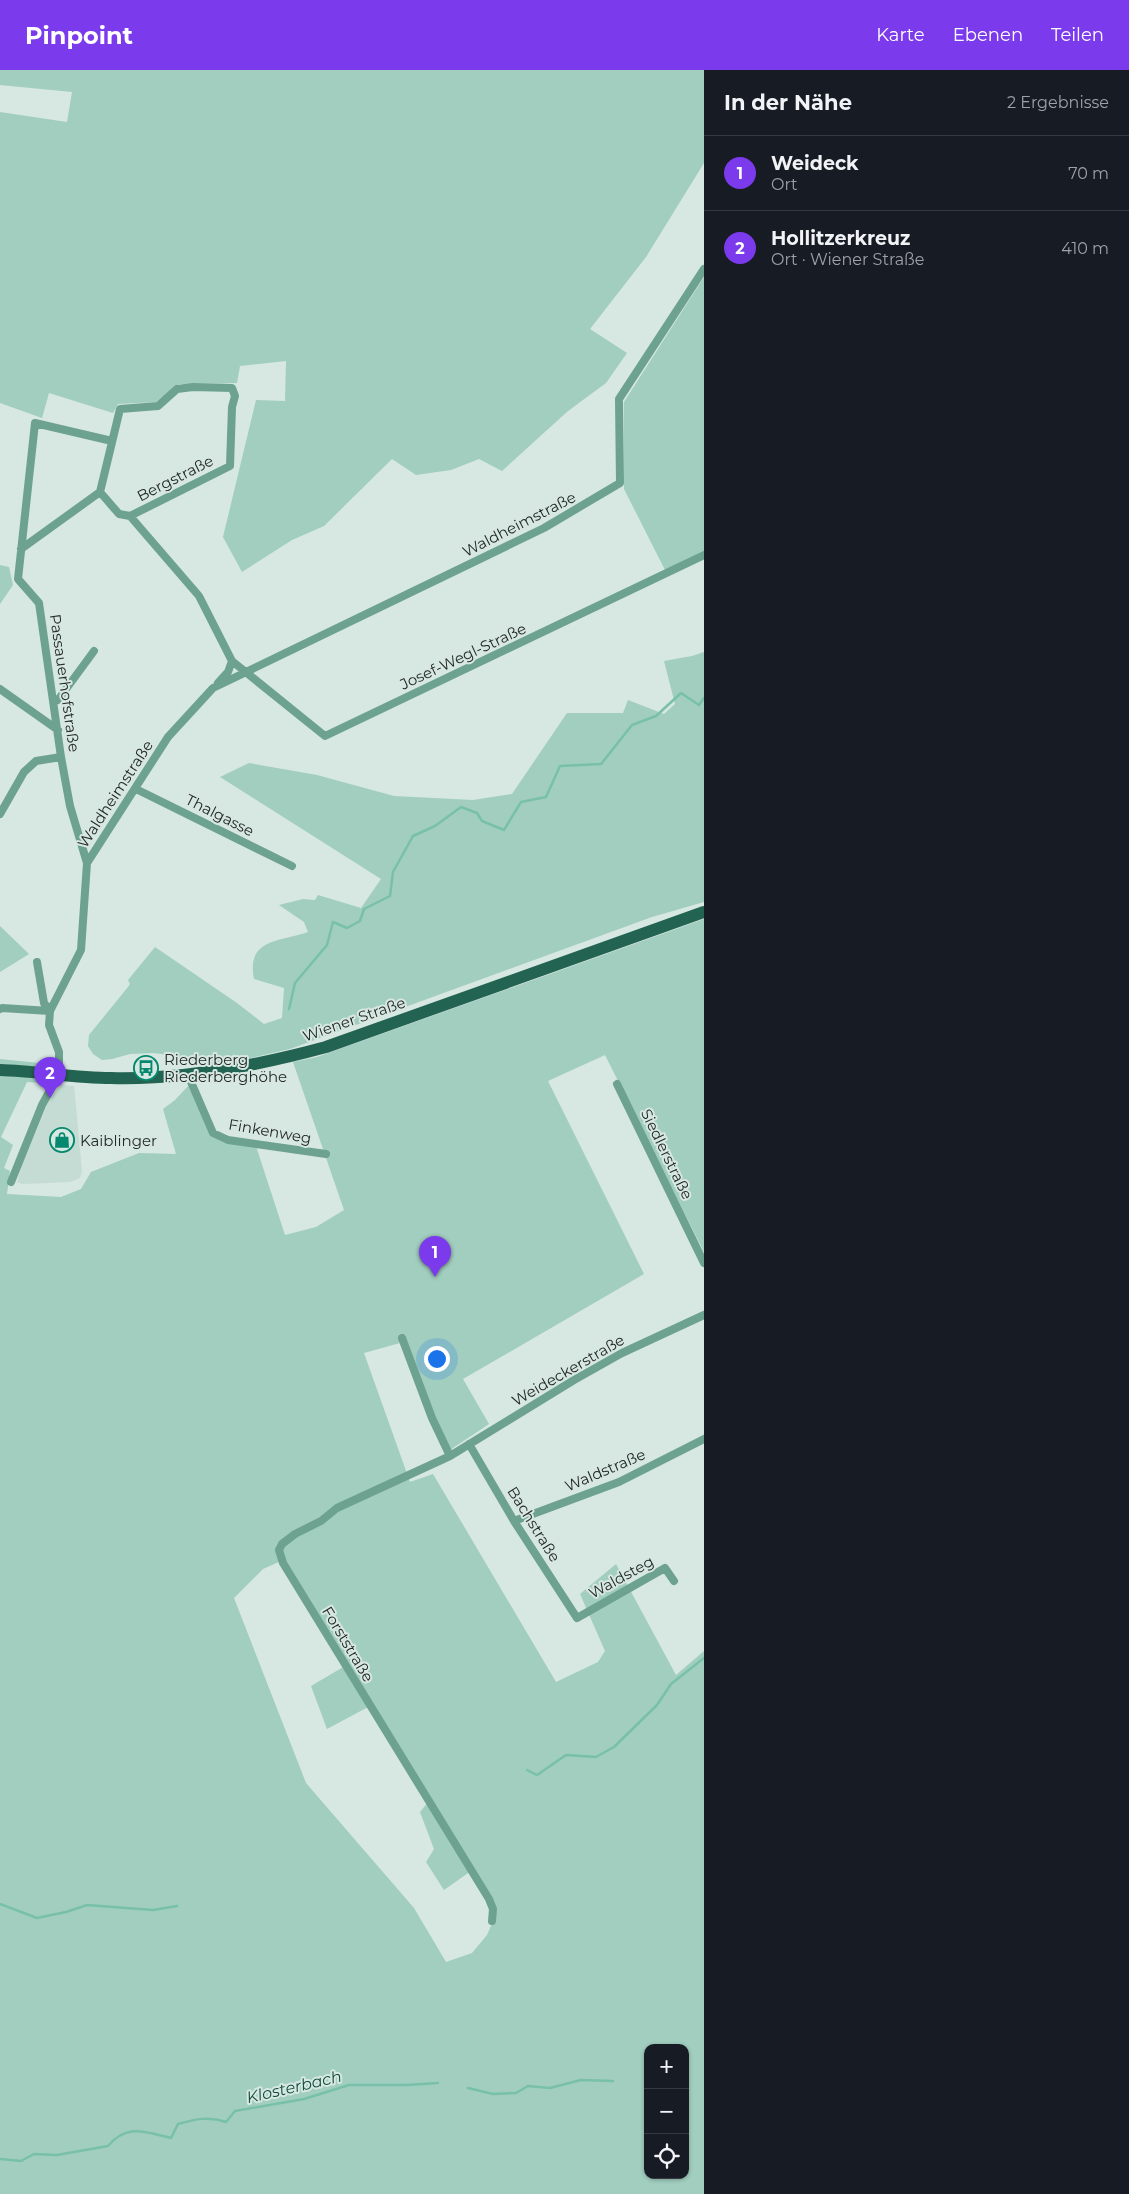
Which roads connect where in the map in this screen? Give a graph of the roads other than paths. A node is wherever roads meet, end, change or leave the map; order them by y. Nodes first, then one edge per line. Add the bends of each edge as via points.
1 (704, 269) edge
2 (112, 441) junction
3 (100, 492) junction
4 (130, 516) junction
5 (21, 548) junction
6 (704, 555) edge
7 (94, 651) dead end
8 (232, 661) junction
9 (246, 672) junction
10 (213, 688) junction
11 (0, 689) edge
12 (54, 701) junction
13 (58, 730) junction
14 (61, 758) junction
15 (136, 788) junction
16 (0, 814) edge
17 (87, 863) junction
18 (292, 866) dead end
19 (704, 912) edge
20 (37, 962) dead end
21 (0, 1010) edge
22 (50, 1012) junction
23 (0, 1070) edge
24 (59, 1074) junction
25 (188, 1074) junction
26 (617, 1084) dead end
27 (326, 1154) dead end
28 (10, 1182) dead end
29 (704, 1263) edge
30 (704, 1315) edge
31 (402, 1338) dead end
32 (704, 1439) edge
33 (469, 1444) junction
34 (450, 1456) junction
35 (514, 1521) junction
36 (674, 1581) dead end
37 (577, 1618) joint
38 (492, 1921) dead end

1 - 9 street, Waldheimstraße via 619,399 620,483 544,528
2 - 3 street
2 - 4 street, Bergstraße via 120,409 158,406 178,389 232,388 235,396 230,466
2 - 5 street, Passauerhofstraße via 35,423
3 - 4 street via 119,514
3 - 5 street
4 - 8 street, Bergstraße via 199,596
5 - 12 street, Passauerhofstraße via 18,579 39,603
6 - 9 street, Josef-Wegl-Straße via 325,736
7 - 12 street
8 - 9 street, Bergstraße
8 - 10 street, Waldheimstraße via 228,672
9 - 10 street, Waldheimstraße
10 - 15 street, Waldheimstraße via 168,736
11 - 13 street
12 - 13 street, Passauerhofstraße
13 - 14 street, Passauerhofstraße
14 - 16 street via 36,761 24,772
14 - 17 street, Passauerhofstraße via 70,806
15 - 17 street, Waldheimstraße
15 - 18 street, Thalgasse
17 - 22 street, Waldheimstraße via 81,950
19 - 25 main road, Wiener Straße via 326,1047 278,1060
20 - 22 street via 44,1003
21 - 22 street
22 - 24 street via 49,1025 60,1052
23 - 24 main road, Wiener Straße
24 - 25 main road, Wiener Straße via 111,1078
24 - 28 street via 34,1122
25 - 27 street, Finkenweg via 213,1133 228,1140
26 - 29 street, Siedlerstraße
30 - 33 street, Weideckerstraße via 622,1353
31 - 34 street
32 - 35 street, Waldstraße via 619,1482
33 - 34 street, Weideckerstraße
33 - 35 street, Bachstraße
34 - 38 street, Forststraße via 337,1508 321,1521 295,1534 279,1550 283,1563 488,1899 493,1909
35 - 37 street, Bachstraße
36 - 37 street, Waldsteg via 664,1568

